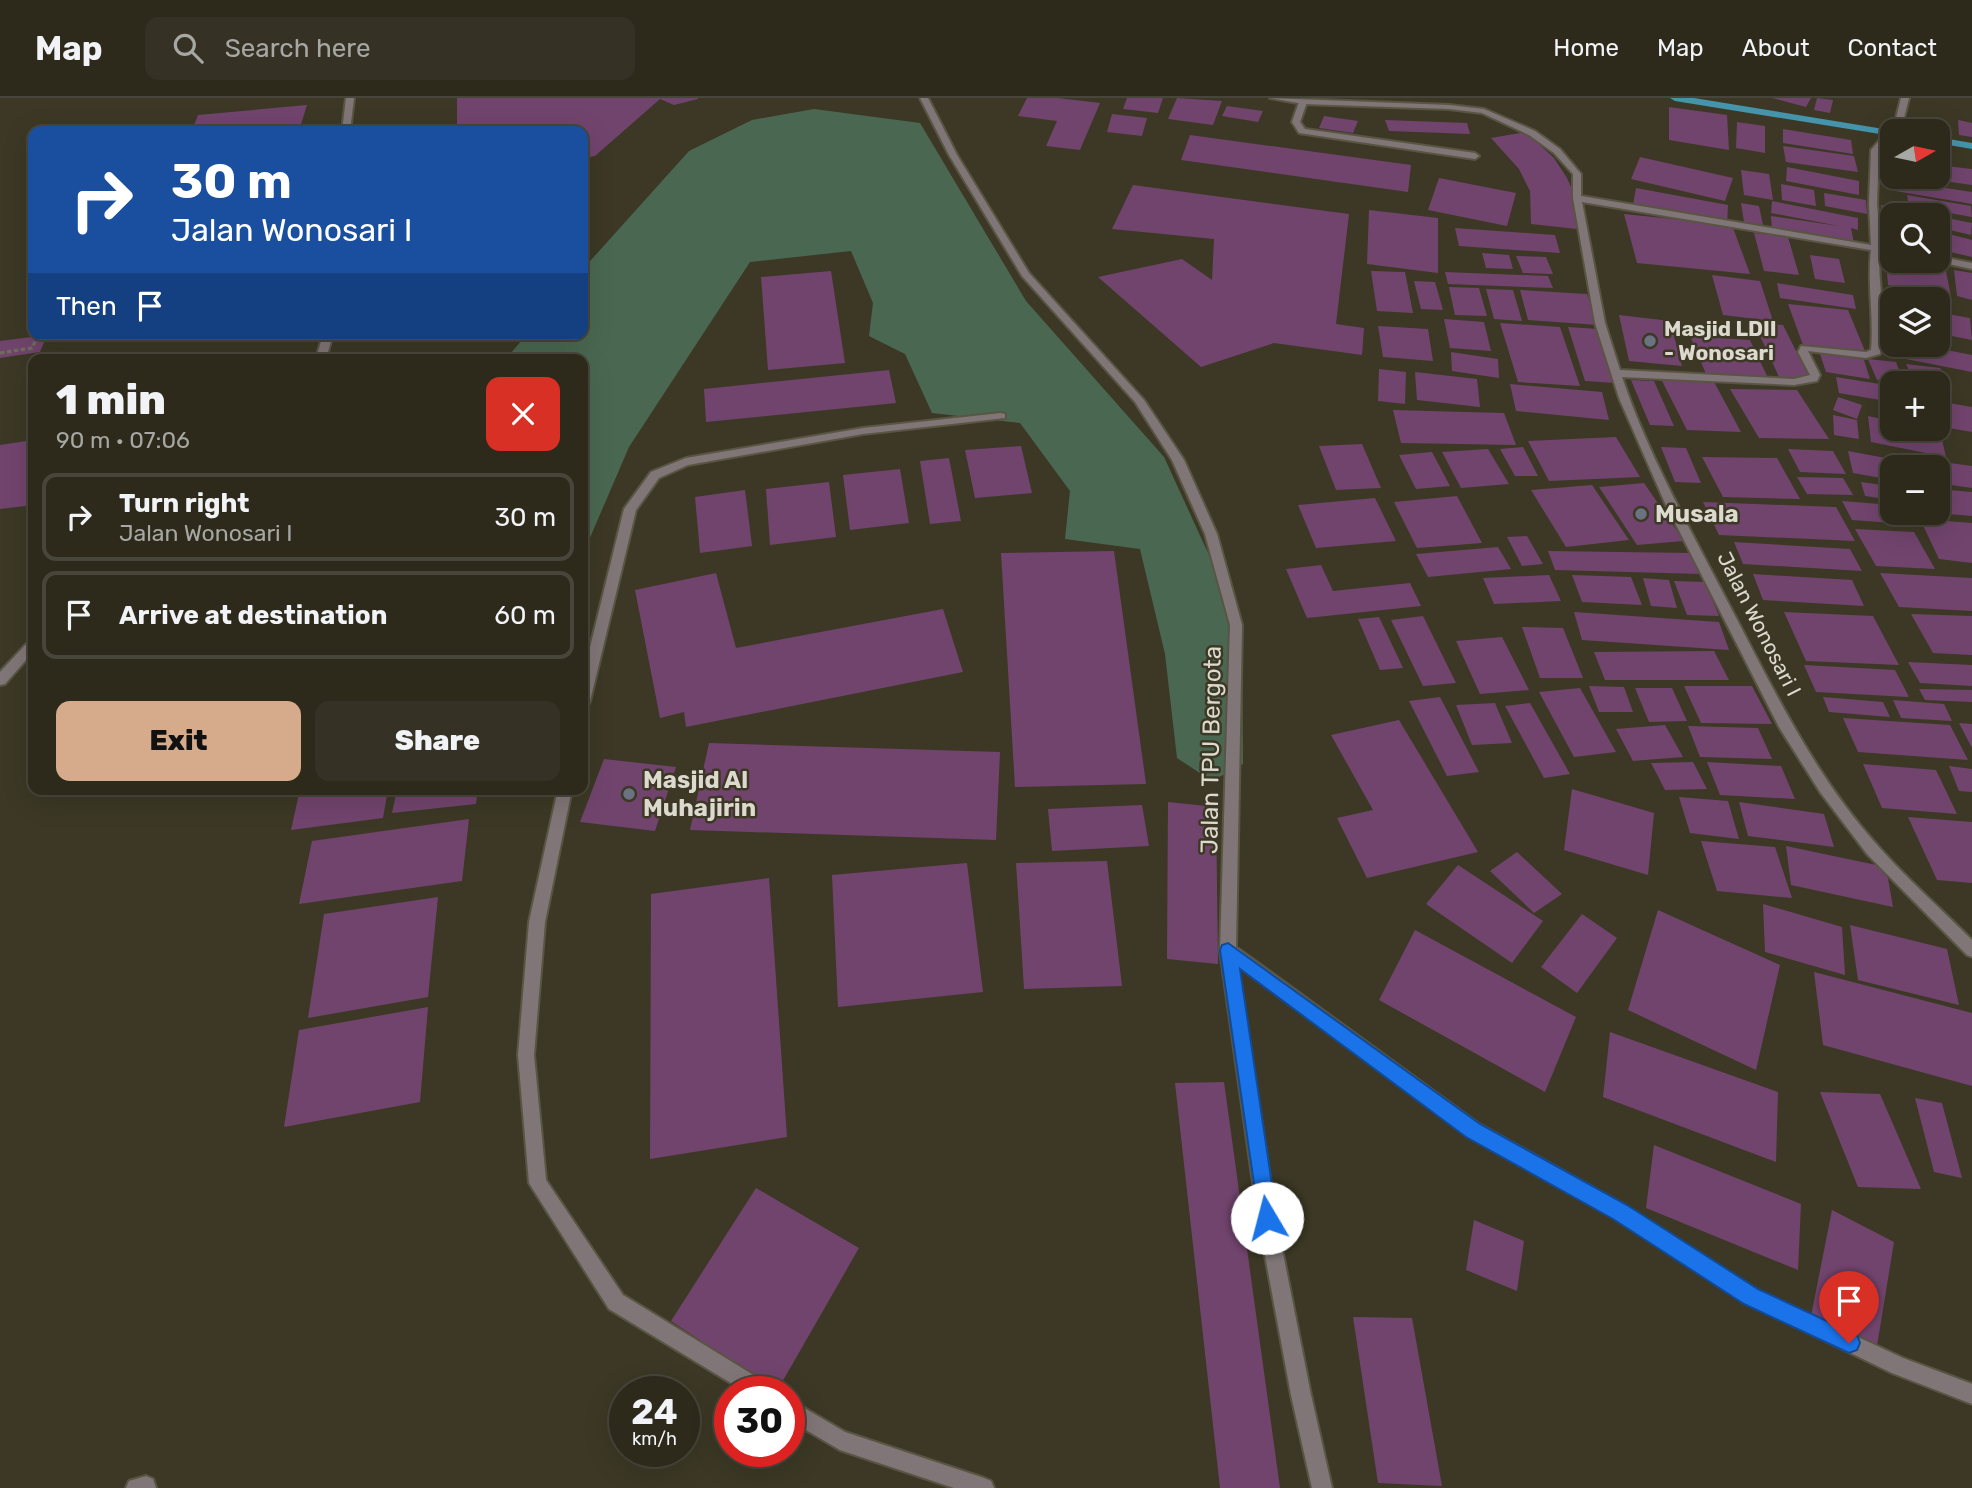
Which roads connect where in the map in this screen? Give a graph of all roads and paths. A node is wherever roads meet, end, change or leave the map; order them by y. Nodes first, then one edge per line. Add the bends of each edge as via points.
1 (350, 98) edge
2 (924, 98) edge
3 (1275, 98) edge
4 (1905, 98) edge
5 (1303, 102) junction
6 (347, 126) edge
7 (1475, 156) dead end
8 (1577, 198) junction
9 (1876, 248) junction
10 (1880, 249) edge
11 (1950, 262) edge
12 (1972, 266) edge
13 (36, 340) edge
14 (0, 352) edge
15 (1615, 373) junction
16 (1001, 416) dead end
17 (28, 649) edge
18 (0, 680) edge
19 (588, 681) edge
20 (564, 795) edge
21 (1228, 950) junction
22 (1972, 950) edge
23 (737, 1376) edge
24 (1972, 1394) edge
25 (805, 1419) edge
26 (136, 1488) edge
27 (146, 1488) edge
28 (984, 1488) edge
29 (1322, 1488) edge

1 - 6 street
2 - 21 street, Jalan TPU Bergota via 1025,274 1146,410 1178,460 1211,534 1236,625
3 - 5 street, Jalan Wonosari I
4 - 9 street via 1899,122 1875,150
5 - 7 street via 1296,122 1302,131
5 - 8 street, Jalan Wonosari I via 1484,111 1532,133 1557,151 1577,174
8 - 9 street
8 - 15 street, Jalan Wonosari I
9 - 10 street
9 - 15 street via 1878,349 1873,355 1805,348 1815,375 1794,382
11 - 12 street
13 - 14 path via 32,348
15 - 22 street, Jalan Wonosari I via 1671,503 1784,723 1872,850
16 - 19 street via 849,433 686,462 655,475 630,509
17 - 18 street
20 - 23 street via 537,922 526,1055 538,1184 616,1302
21 - 24 street via 1473,1130 1620,1212 1751,1296 1899,1366
21 - 29 street, Jalan TPU Bergota via 1267,1218
25 - 28 street via 840,1440
26 - 27 street

